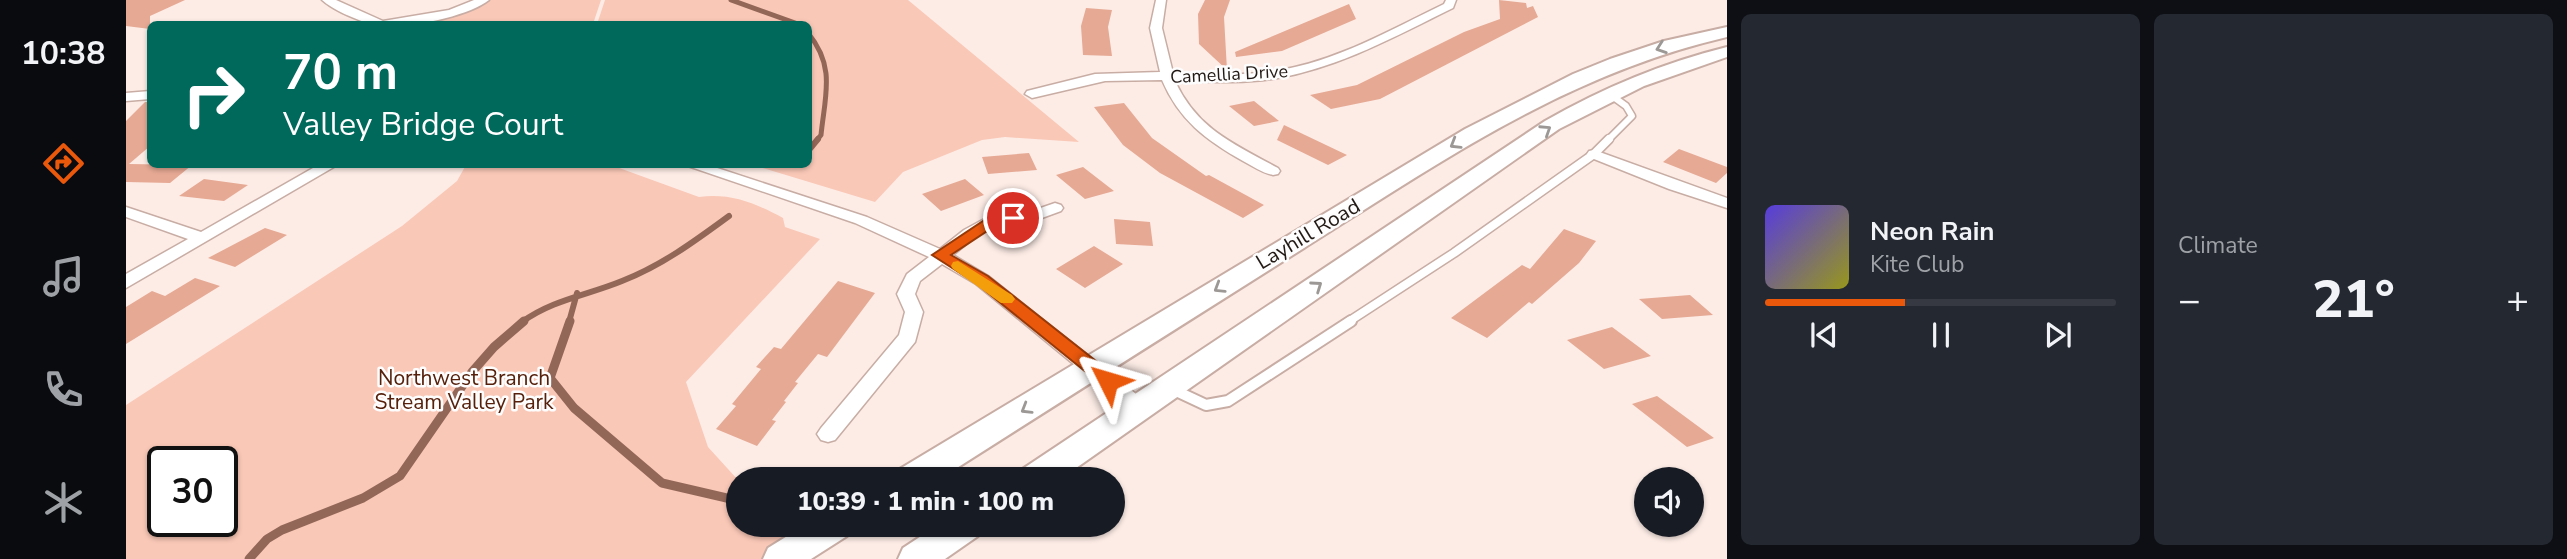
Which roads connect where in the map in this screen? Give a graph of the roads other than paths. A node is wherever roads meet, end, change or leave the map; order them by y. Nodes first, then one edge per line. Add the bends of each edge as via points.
1 (327, 0) edge
2 (484, 0) edge
3 (1161, 0) edge
4 (1451, 0) edge
5 (454, 13) junction
6 (375, 21) edge
7 (402, 21) edge
8 (429, 21) edge
9 (1727, 32) edge
10 (1727, 52) edge
11 (1166, 78) junction
12 (1608, 93) junction
13 (1032, 94) dead end
14 (147, 95) edge
15 (126, 97) edge
16 (1594, 154) junction
17 (325, 168) edge
18 (701, 168) edge
19 (1273, 171) dead end
20 (1727, 203) edge
21 (1055, 208) dead end
22 (126, 212) edge
23 (201, 239) junction
24 (940, 255) junction
25 (126, 282) edge
26 (1093, 368) junction
27 (1169, 388) junction
28 (1139, 407) junction
29 (828, 434) dead end
30 (931, 467) edge
31 (1052, 467) edge
32 (816, 537) edge
33 (948, 537) edge
34 (781, 559) edge
35 (916, 559) edge

1 - 6 street
2 - 5 street
3 - 11 street via 1154,23
4 - 11 street, Camellia Drive via 1438,12 1315,67 1275,75
5 - 7 street
5 - 8 street
9 -> 26 main road, Layhill Road via 1617,63 1472,133
10 - 12 main road
11 - 13 street, Camellia Drive via 1102,78
11 - 19 street via 1179,106 1200,130
12 - 16 lane via 1626,106 1632,117
27 -> 12 main road via 1552,125
14 - 15 street
16 - 20 street
16 - 27 lane via 1454,253 1228,401 1206,405
17 - 23 street
18 - 24 street via 861,220
21 - 24 street via 1031,217 994,220
22 - 23 street
23 - 25 street
24 - 26 street via 982,280
24 - 29 street via 913,278 906,293 914,312 908,337
26 - 28 street
26 -> 30 main road, Layhill Road
27 - 28 main road
28 - 31 main road
32 - 34 main road
33 - 35 main road

